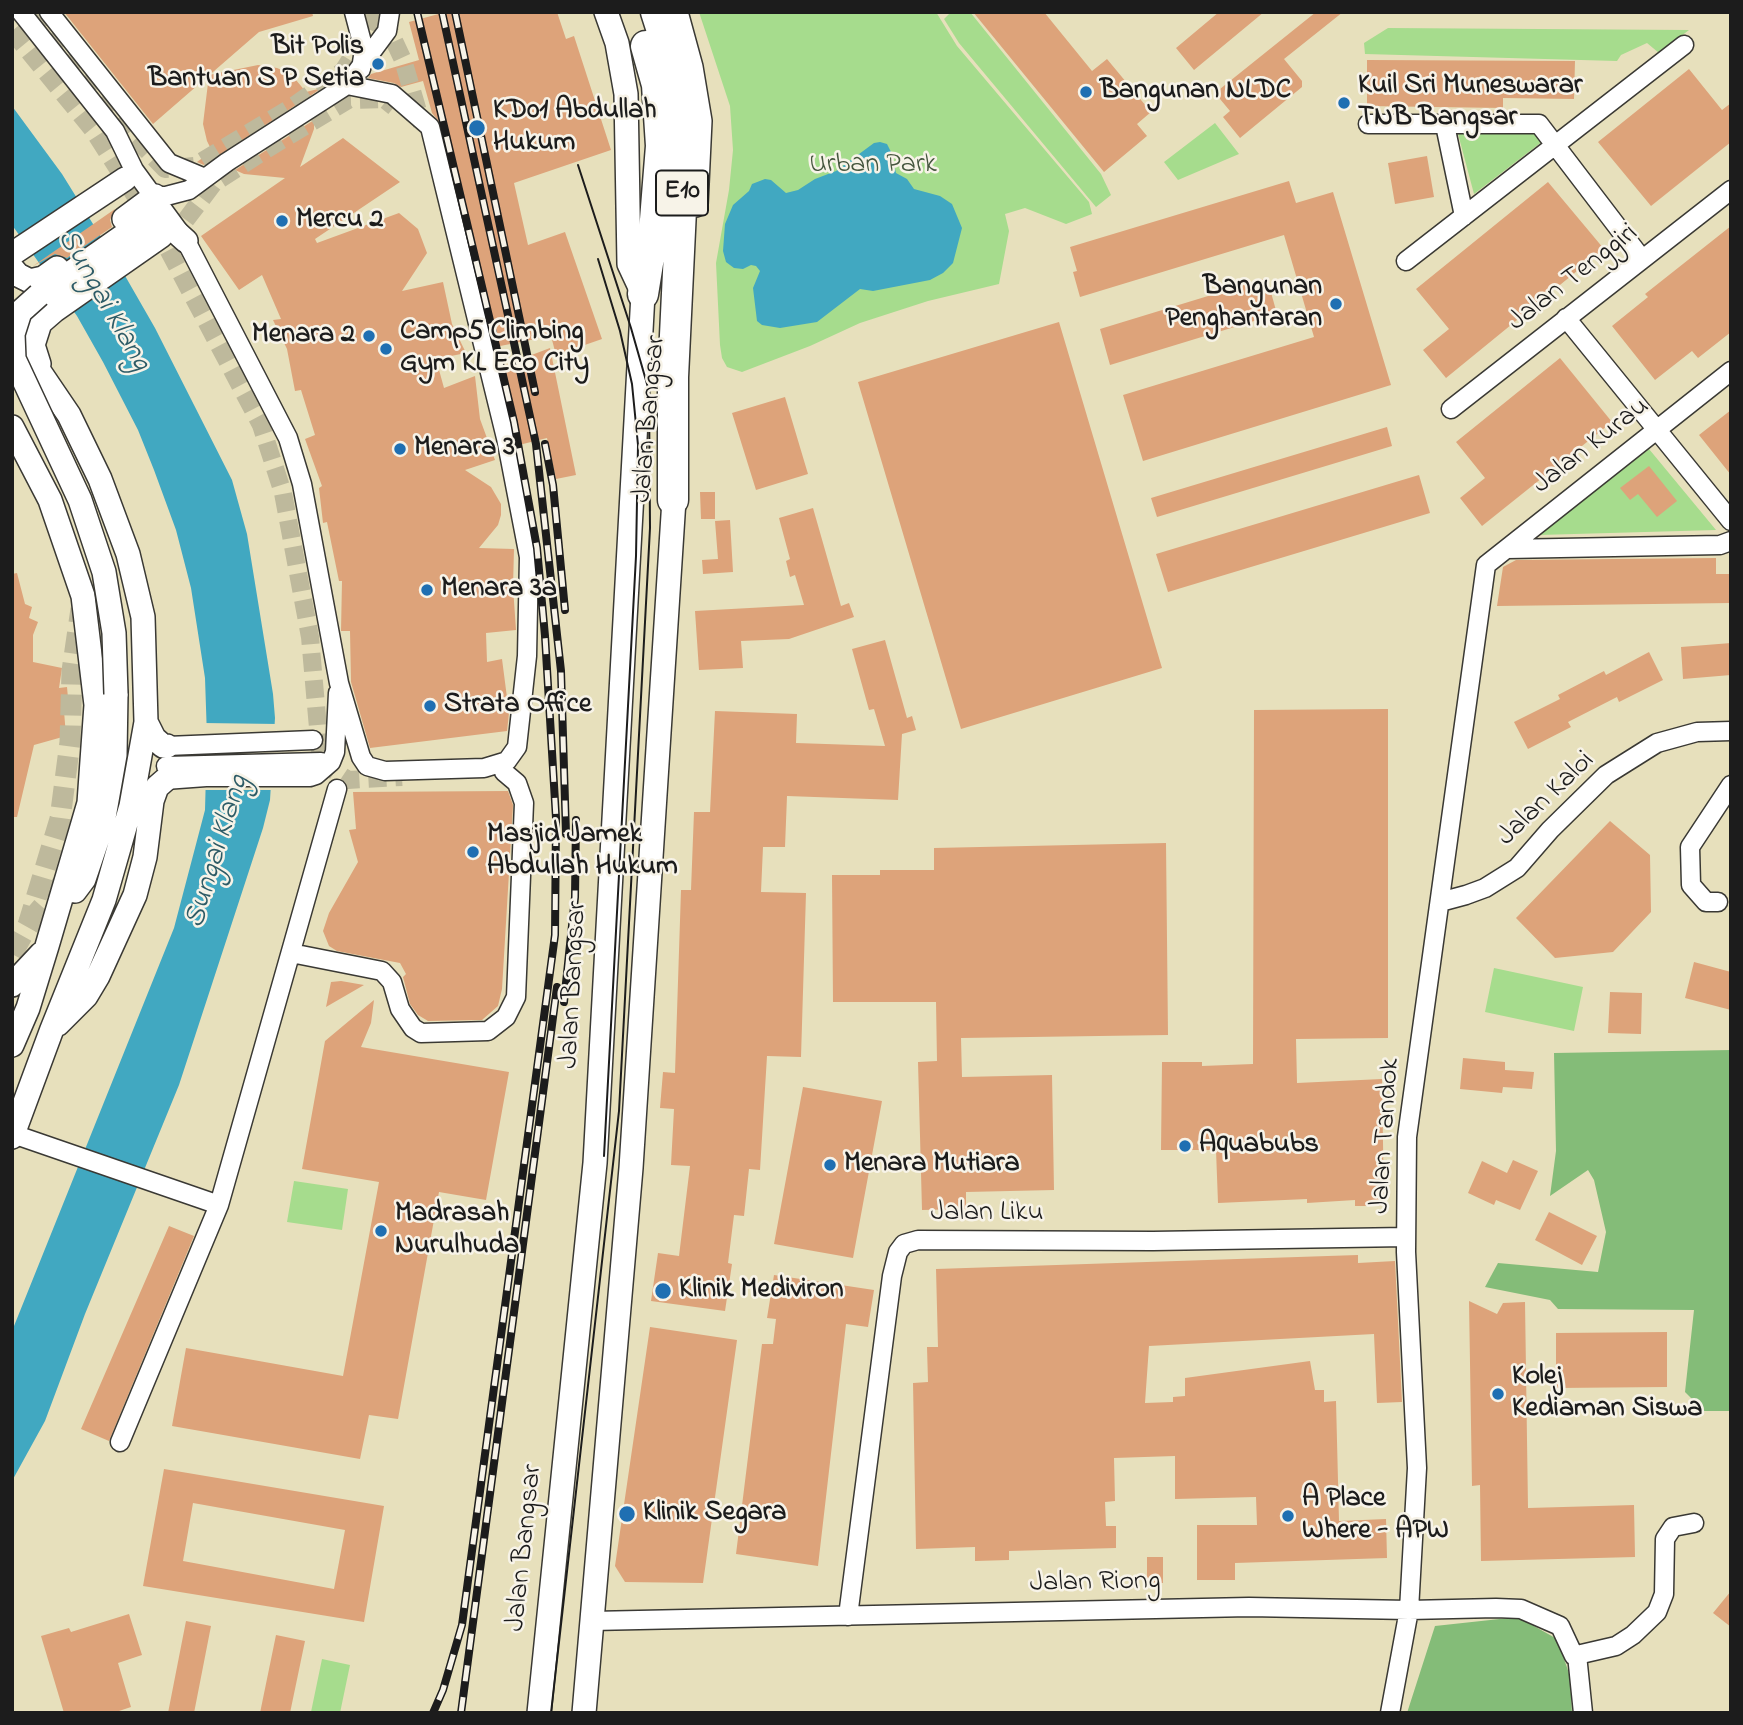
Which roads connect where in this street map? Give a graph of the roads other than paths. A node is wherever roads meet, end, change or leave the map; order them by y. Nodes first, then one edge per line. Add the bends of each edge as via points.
1 (21, 12) edge
2 (49, 12) edge
3 (354, 12) edge
4 (390, 12) edge
5 (606, 12) edge
6 (635, 12) edge
7 (656, 12) edge
8 (676, 12) edge
9 (1684, 45) dead end
10 (361, 69) junction
11 (347, 85) junction
12 (1367, 124) dead end
13 (1445, 125) junction
14 (1555, 145) junction
15 (205, 178) junction
16 (125, 179) dead end
17 (190, 190) junction
18 (1731, 190) edge
19 (145, 208) junction
20 (1464, 216) junction
21 (156, 239) tunnel mouth
22 (186, 241) junction
23 (14, 257) edge
24 (1642, 259) junction
25 (1406, 261) dead end
26 (643, 294) junction
27 (1566, 318) junction
28 (12, 331) edge
29 (1731, 371) edge
30 (44, 377) junction
31 (1451, 410) dead end
32 (12, 427) edge
33 (1657, 430) junction
34 (673, 500) junction
35 (1731, 521) edge
36 (1731, 541) edge
37 (1507, 548) junction
38 (1486, 565) joint
39 (339, 683) junction
40 (146, 722) junction
41 (1731, 730) edge
42 (311, 740) dead end
43 (166, 764) junction
44 (503, 772) dead end
45 (1731, 785) edge
46 (337, 789) dead end
47 (131, 806) junction
48 (1440, 902) junction
49 (1718, 902) dead end
50 (58, 912) junction
51 (47, 946) junction
52 (291, 953) junction
53 (12, 985) edge
54 (52, 1029) junction
55 (12, 1045) edge
56 (13, 1135) edge
57 (219, 1205) junction
58 (1406, 1237) junction
59 (120, 1442) dead end
60 (1694, 1523) dead end
61 (1409, 1610) junction
62 (848, 1616) junction
63 (592, 1621) junction
64 (1577, 1655) junction
65 (538, 1713) edge
66 (584, 1713) edge
67 (1390, 1713) edge
68 (1584, 1713) edge

1 - 19 street via 115,131 134,170
2 - 15 street via 169,163
3 - 10 street via 363,50
4 - 10 street via 387,31
5 - 26 main road, Jalan Bangsar via 626,94 629,264
6 - 26 highway, E10 via 657,85 661,146 656,220
7 - 34 highway, E10 via 679,84 684,147 673,377
8 - 34 main road, Jalan Bangsar via 700,121 687,354
9 - 14 street
10 - 11 street
11 - 15 street
11 - 39 street via 392,94 430,127 506,438 529,556 527,656 517,747 507,761 484,768 385,771 367,766
12 - 13 street
13 - 14 street via 1539,124
13 - 20 street
14 - 20 street
14 - 24 street
15 - 17 street
16 - 23 main road
17 - 19 street
17 - 22 street via 182,212
18 - 24 street, Jalan Tenggiri
19 - 22 main road via 149,218 166,223
19 - 23 main road via 43,278 30,281 18,275
19 - 50 main road, bridge via 20,312 13,334 14,359 80,500 104,572 114,633 115,755 103,823 84,879
20 - 25 street
21 - 30 main road via 40,323 33,345
22 - 39 street via 288,438 302,484
24 - 27 street, Jalan Tenggiri
26 - 65 main road, Jalan Bangsar via 595,1163
27 - 31 street, Jalan Tenggiri
27 - 33 street
28 - 30 main road
29 - 33 street, Jalan Kurau
30 - 40 main road via 69,415 100,479 128,554 143,617
32 - 50 main road via 50,500 83,596 96,705 89,803
33 - 35 street
33 - 37 street, Jalan Kurau
34 - 63 main road, Jalan Bangsar via 632,1154
36 - 37 street via 1720,545
37 - 38 street, Jalan Kurau
38 - 48 street, Jalan Tandok
39 - 43 street via 331,762 313,766
40 - 43 main road via 163,746
40 - 47 main road
41 - 48 street, Jalan Kaloi via 1697,732 1657,743 1606,775 1517,868 1485,888
42 - 43 street
43 - 47 main road via 156,770
43 - 54 main road via 152,800 135,895 86,996
44 - 52 street via 517,783 524,803 516,996 506,1017 488,1031 421,1033 400,1009 392,982 382,971
45 - 49 street via 1690,847 1690,885 1706,902
46 - 52 street
47 - 54 main road via 104,900
48 - 58 street, Jalan Tandok via 1407,1137
50 - 51 main road
51 - 53 main road
51 - 55 main road
52 - 57 street
54 - 56 main road
56 - 57 street
57 - 59 street
58 - 61 street, Jalan Tandok via 1417,1468
58 - 62 street, Jalan Liku via 956,1239 904,1244 892,1276
60 - 64 street via 1674,1527 1665,1539 1664,1594 1657,1612 1616,1646
61 - 62 street, Jalan Riong via 1249,1607
61 - 64 street, Jalan Riong via 1521,1609 1560,1626
61 - 67 street, Jalan Tandok
62 - 63 street, Jalan Riong
63 - 66 main road, Jalan Bangsar
64 - 68 street

